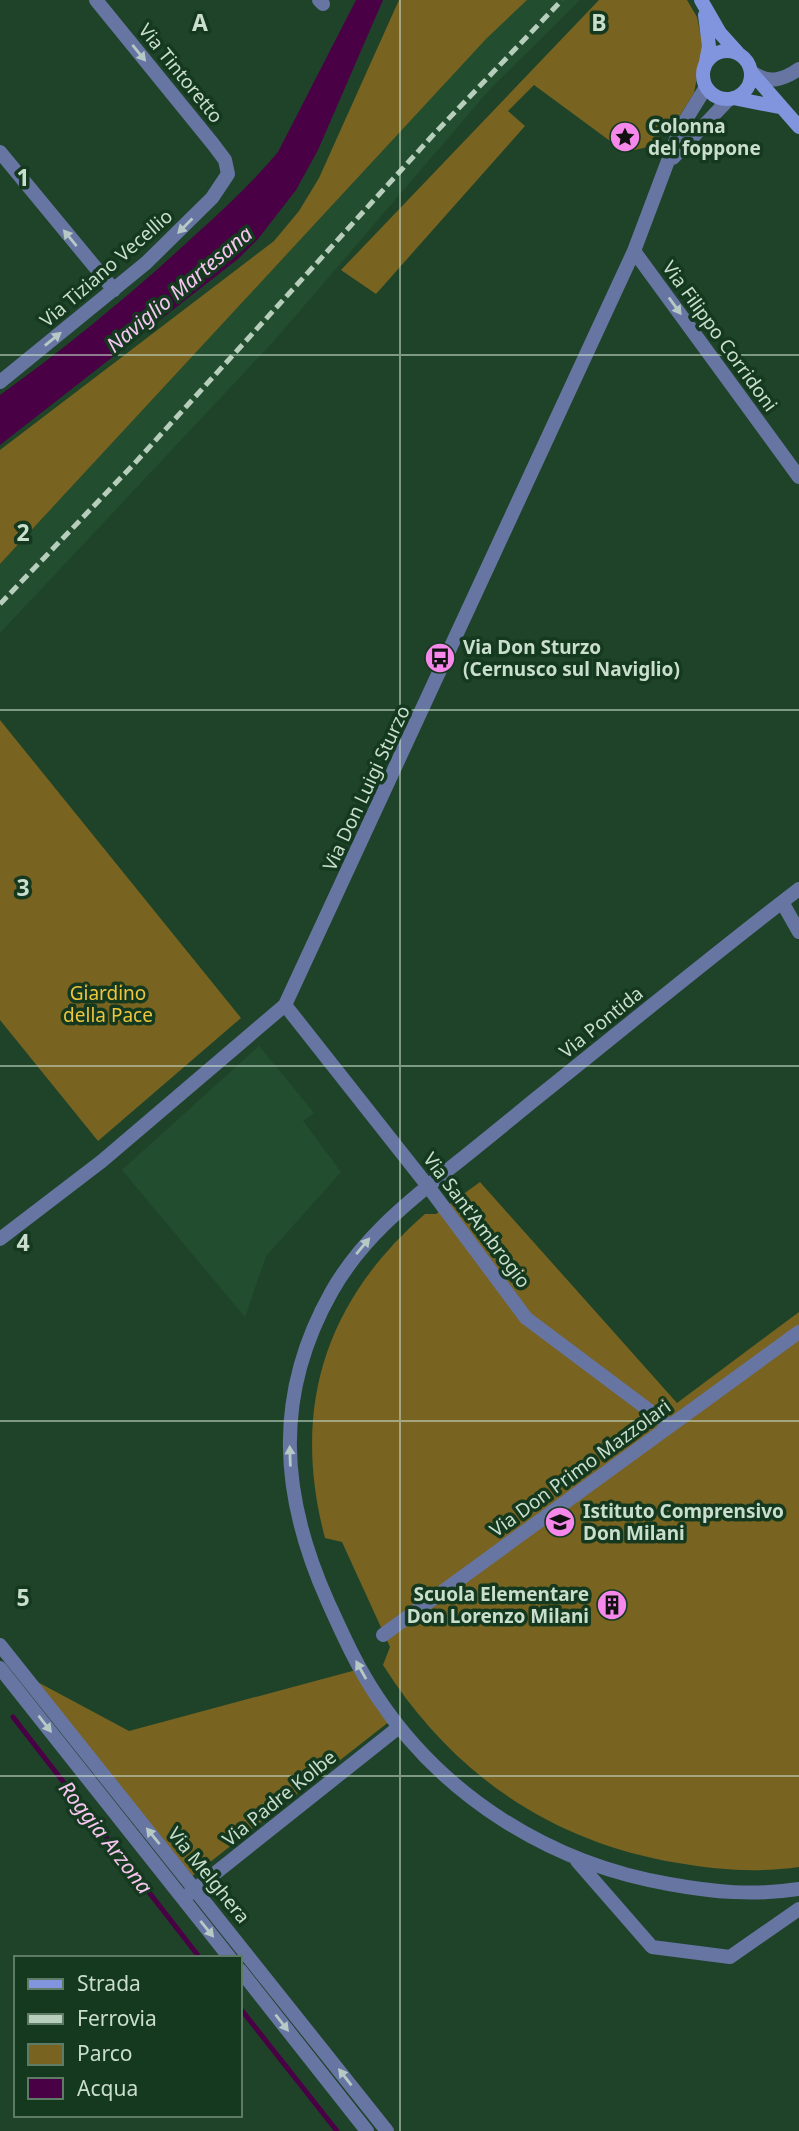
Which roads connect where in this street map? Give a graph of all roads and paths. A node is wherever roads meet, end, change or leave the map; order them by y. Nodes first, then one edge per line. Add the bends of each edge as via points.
1 (96, 0) edge
2 (702, 3) edge
3 (739, 54) junction
4 (706, 62) junction
5 (799, 69) edge
6 (751, 72) junction
7 (706, 87) junction
8 (731, 99) junction
9 (782, 108) junction
10 (799, 127) edge
11 (0, 152) edge
12 (665, 167) junction
13 (229, 174) joint
14 (634, 251) junction
15 (114, 290) junction
16 (0, 382) edge
17 (799, 477) edge
18 (799, 889) edge
19 (782, 902) junction
20 (799, 932) edge
21 (285, 1005) junction
22 (427, 1185) junction
23 (0, 1239) edge
24 (799, 1332) edge
25 (670, 1426) junction
26 (383, 1635) dead end
27 (0, 1645) edge
28 (4, 1668) edge
29 (399, 1727) junction
30 (574, 1858) junction
31 (195, 1889) junction
32 (799, 1889) edge
33 (183, 1899) junction
34 (799, 1909) edge
35 (228, 1956) edge
36 (242, 1973) edge
37 (367, 2131) edge
38 (387, 2131) edge

1 -> 13 street, Via Tintoretto via 214,144
2 - 3 street
2 - 4 street via 709,46
3 - 4 street via 722,51
3 - 6 street
4 - 7 street
5 - 6 street via 775,80
6 - 8 street via 746,89
6 - 9 street
7 - 8 street via 714,95
7 - 12 street, Via Don Luigi Sturzo via 680,129
8 - 9 street
8 - 12 street
9 - 10 street
15 -> 11 street
12 - 14 street, Via Don Luigi Sturzo
13 -> 15 street, Via Tiziano Vecellio via 212,198
14 -> 17 street, Via Filippo Corridoni
14 - 21 street, Via Don Luigi Sturzo
16 -> 15 street, Via Tiziano Vecellio
18 - 19 street, Via Pontida
19 - 20 street
19 - 22 street, Via Pontida
21 - 22 street, Via Sant'Ambrogio
21 - 23 street, Via Don Luigi Sturzo via 102,1161
22 - 25 street, Via Sant'Ambrogio via 526,1318
29 -> 22 street, Via Pontida via 354,1658 313,1568 296,1512 290,1442 299,1373 323,1307 369,1239
24 - 25 street, Via Don Primo Mazzolari
25 - 26 street, Via Don Primo Mazzolari
27 - 28 street, Via Melghera
31 -> 28 street, Via Melghera
28 -> 33 street, Via Melghera
29 - 30 street, Via Pontida via 476,1802 523,1833
29 - 31 street, Via Padre Kolbe
30 - 32 street via 628,1876 712,1892
30 - 34 street via 652,1947 730,1957
31 - 33 street, Via Padre Kolbe
38 -> 31 street, Via Melghera
33 -> 35 street, Via Melghera
36 -> 37 street

